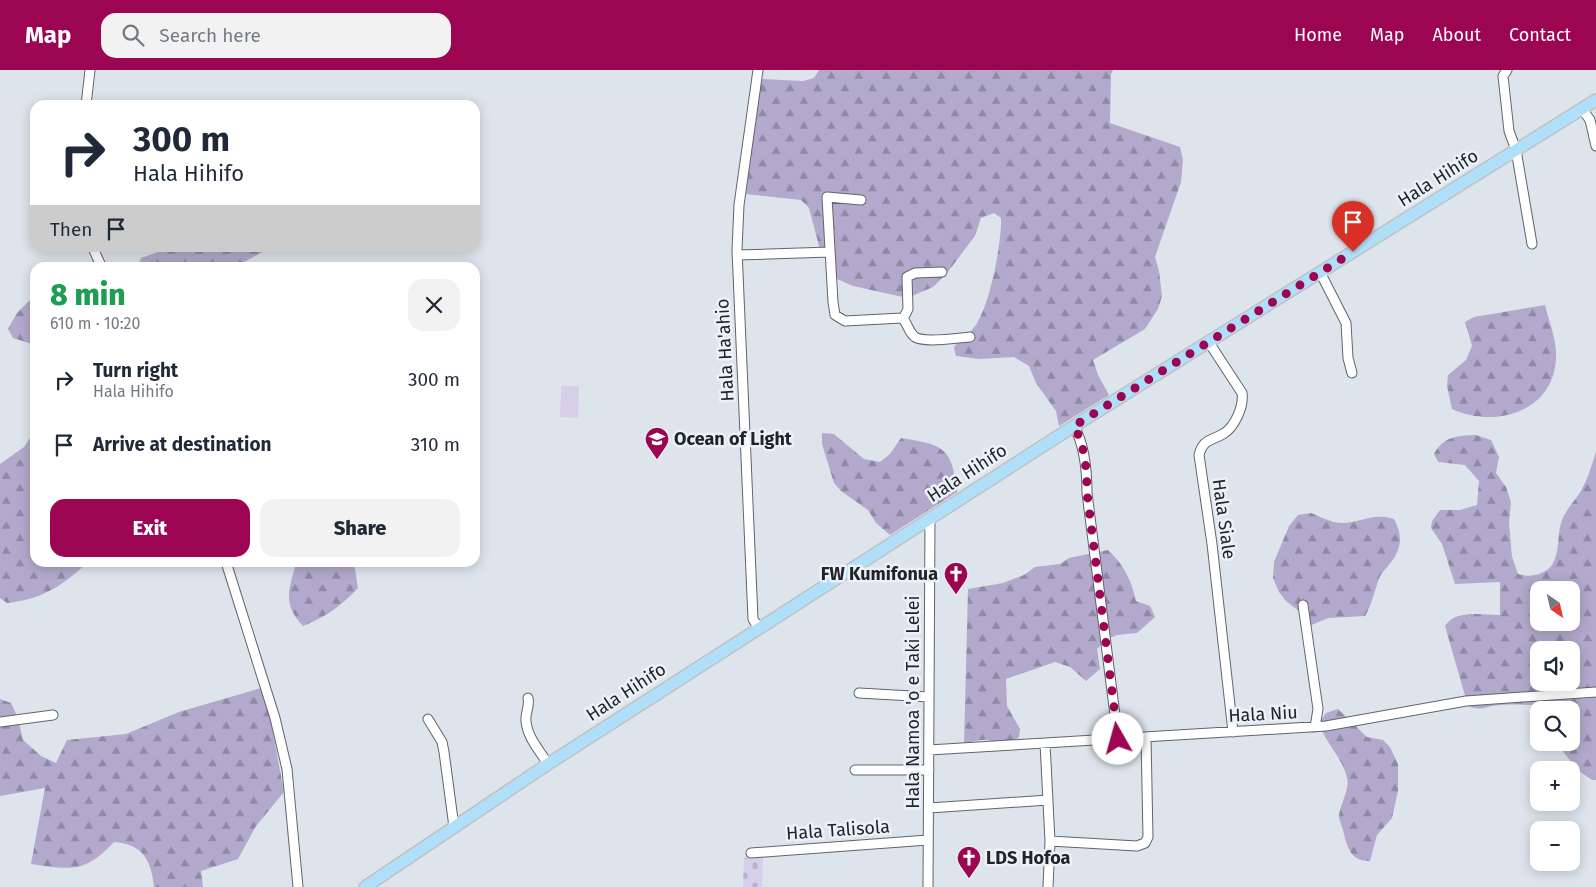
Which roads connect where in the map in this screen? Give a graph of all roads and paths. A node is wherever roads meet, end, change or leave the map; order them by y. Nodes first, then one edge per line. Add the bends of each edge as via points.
1 (90, 70) edge
2 (758, 70) edge
3 (1507, 70) edge
4 (87, 100) edge
5 (1596, 100) edge
6 (1582, 110) junction
7 (1596, 146) edge
8 (1516, 150) junction
9 (861, 200) dead end
10 (1532, 244) dead end
11 (830, 252) junction
12 (738, 255) junction
13 (942, 272) dead end
14 (1320, 272) junction
15 (904, 319) junction
16 (970, 337) dead end
17 (1208, 341) junction
18 (1352, 373) dead end
19 (1074, 426) junction
20 (930, 518) junction
21 (228, 567) edge
22 (1303, 605) dead end
23 (758, 627) junction
24 (1596, 692) edge
25 (859, 693) dead end
26 (929, 697) junction
27 (528, 698) dead end
28 (53, 715) dead end
29 (428, 719) dead end
30 (0, 722) edge
31 (1315, 727) junction
32 (1233, 732) junction
33 (1146, 737) junction
34 (1118, 739) junction
35 (1045, 743) junction
36 (930, 750) junction
37 (548, 764) junction
38 (855, 770) dead end
39 (929, 770) junction
40 (1048, 800) junction
41 (929, 808) junction
42 (454, 827) junction
43 (928, 840) junction
44 (1050, 840) junction
45 (751, 853) dead end
46 (298, 887) edge
47 (365, 887) edge
48 (928, 887) edge
49 (1048, 887) edge

1 - 4 street
2 - 12 street, Hala Ha'ahio via 740,205
3 - 8 street via 1503,76 1508,131
5 - 6 main road, Hala Hihifo
6 - 7 street via 1590,120
6 - 8 main road, Hala Hihifo
8 - 10 street
8 - 14 main road, Hala Hihifo
9 - 11 street via 827,197
11 - 12 street
11 - 15 street via 835,315 845,321
12 - 23 street, Hala Ha'ahio via 753,618
13 - 15 street via 915,273 907,277 908,309
14 - 17 main road, Hala Hihifo
14 - 18 street via 1346,323
15 - 16 street via 911,333 921,339
17 - 19 main road, Hala Hihifo
17 - 32 street, Hala Siale via 1242,393 1243,402 1232,427 1201,445 1198,455 1212,544
19 - 20 main road, Hala Hihifo
19 - 34 street via 1081,438 1087,476
20 - 23 main road, Hala Hihifo
20 - 26 street, Hala Namoa 'o e Taki Lelei
21 - 46 street via 275,718 286,769
22 - 31 street via 1318,709
23 - 37 main road, Hala Hihifo
24 - 31 street, Hala Niu via 1466,701
25 - 26 street
26 - 36 street, Hala Namoa 'o e Taki Lelei
27 - 37 street via 527,728
28 - 30 street
29 - 42 street via 442,742
31 - 32 street, Hala Niu
32 - 33 street, Hala Niu
33 - 34 street, Hala Niu
33 - 44 street via 1148,837 1145,843 1137,846
34 - 35 street, Hala Niu
35 - 36 street, Hala Niu
35 - 40 street
36 - 39 street, Hala Namoa 'o e Taki Lelei
37 - 42 main road, Hala Hihifo
38 - 39 street
39 - 41 street, Hala Namoa 'o e Taki Lelei
40 - 41 street
40 - 44 street
41 - 43 street, Hala Namoa 'o e Taki Lelei
42 - 47 main road, Hala Hihifo
43 - 45 street, Hala Talisola
43 - 48 street, Hala Namoa 'o e Taki Lelei
44 - 49 street

